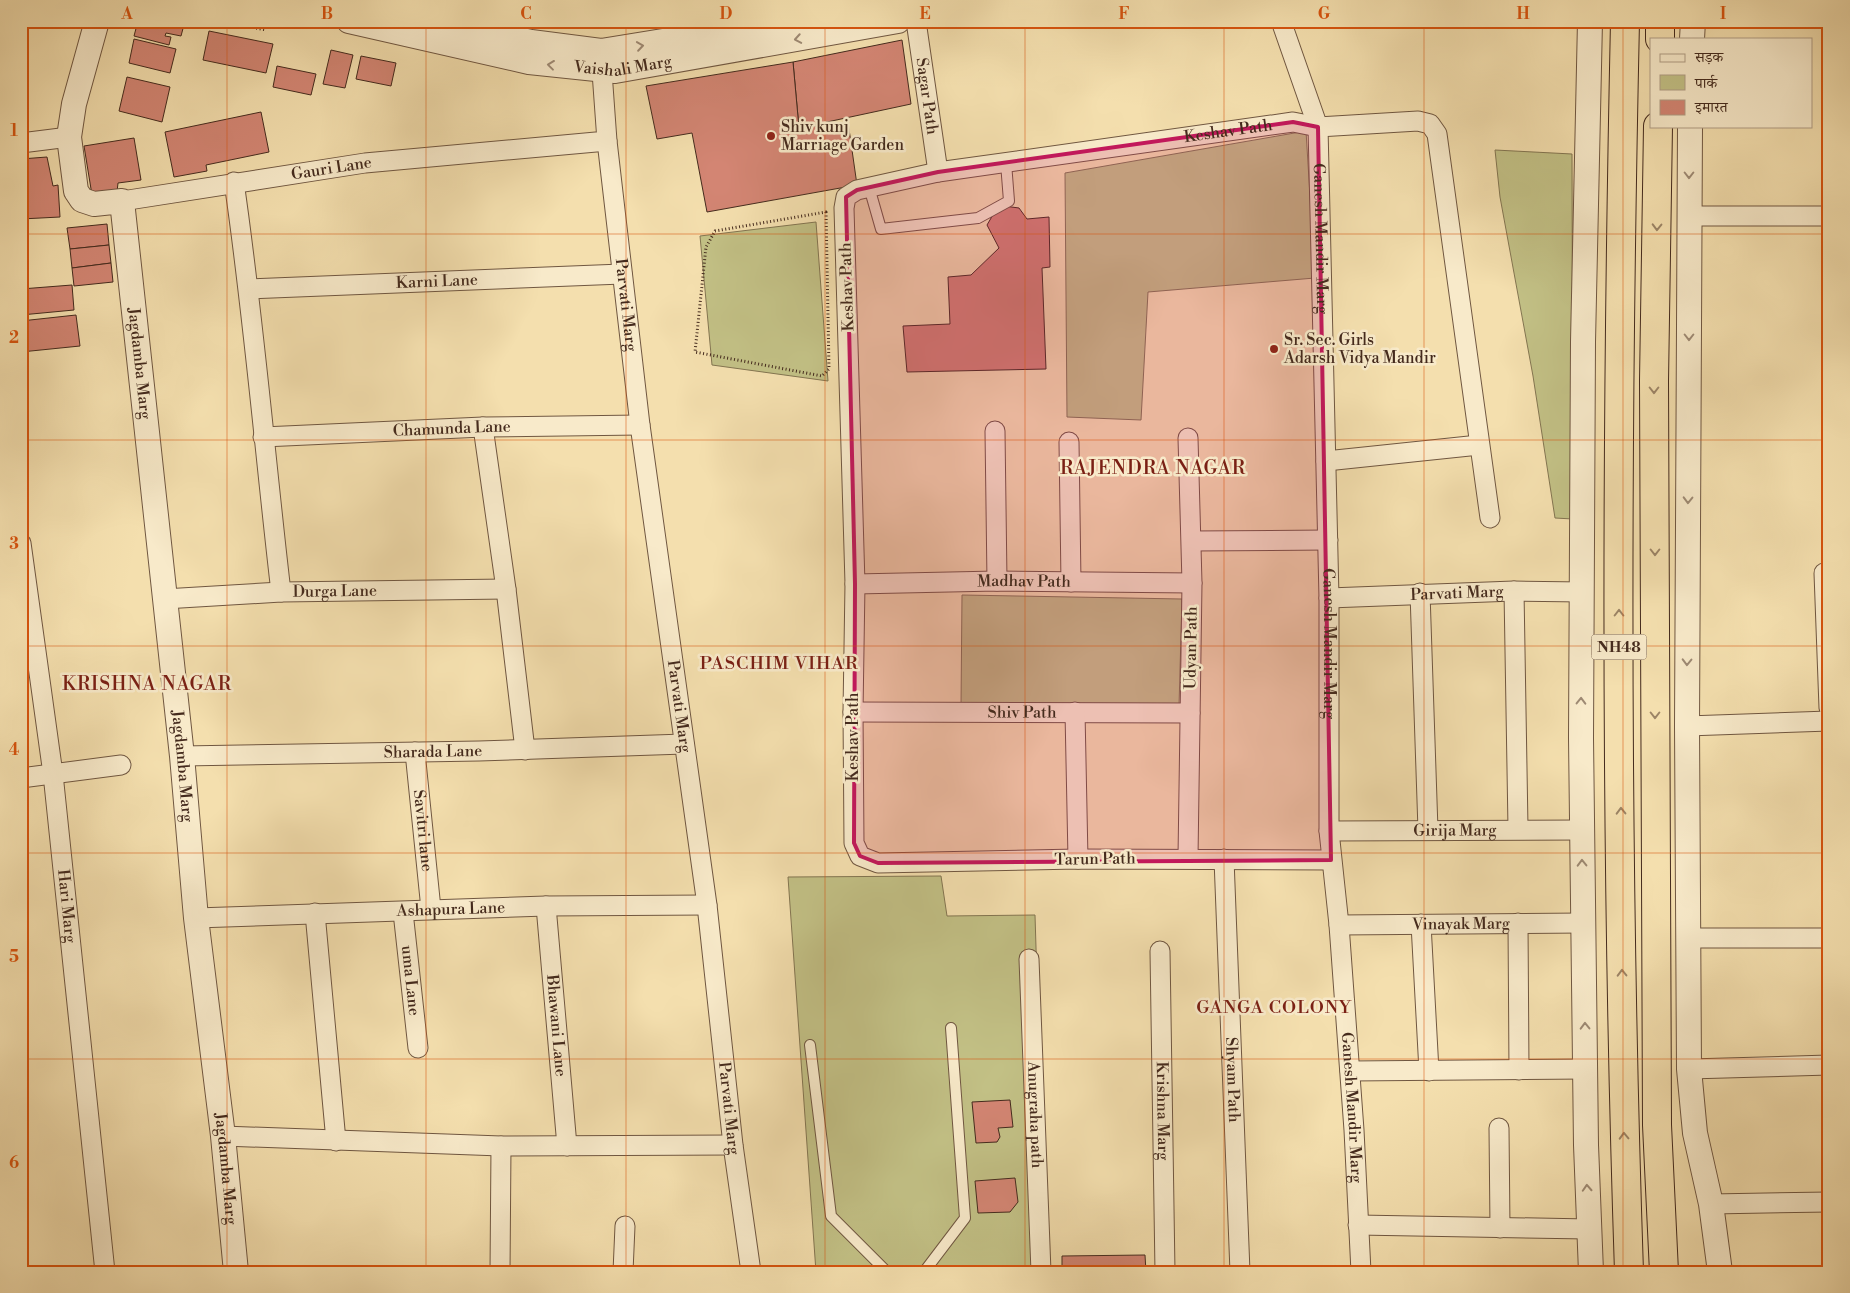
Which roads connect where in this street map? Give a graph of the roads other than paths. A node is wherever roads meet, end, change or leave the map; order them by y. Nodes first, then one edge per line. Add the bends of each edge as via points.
1 (97, 21) edge
2 (349, 21) edge
3 (437, 21) edge
4 (787, 21) edge
5 (898, 21) edge
6 (916, 21) edge
7 (1590, 21) edge
8 (1625, 21) edge
9 (1660, 21) edge
10 (1693, 21) edge
11 (1283, 22) edge
12 (489, 27) edge
13 (1660, 38) edge
14 (1692, 38) edge
15 (601, 61) junction
16 (1318, 127) junction
17 (1658, 128) edge
18 (1690, 128) edge
19 (69, 137) junction
20 (607, 141) junction
21 (21, 143) edge
22 (1006, 163) junction
23 (938, 172) junction
24 (234, 182) junction
25 (869, 187) junction
26 (122, 202) junction
27 (1690, 216) junction
28 (1829, 216) edge
29 (622, 274) junction
30 (249, 289) junction
31 (640, 425) junction
32 (483, 428) junction
33 (994, 431) dead end
34 (263, 437) junction
35 (1188, 438) dead end
36 (1069, 442) dead end
37 (1479, 445) junction
38 (1326, 461) junction
39 (1490, 518) dead end
40 (1328, 540) junction
41 (1192, 541) junction
42 (21, 543) edge
43 (1824, 573) dead end
44 (997, 581) junction
45 (1071, 582) junction
46 (1192, 583) junction
47 (855, 584) junction
48 (506, 590) junction
49 (1514, 591) junction
50 (281, 592) junction
51 (1582, 592) junction
52 (1420, 594) junction
53 (1329, 598) junction
54 (164, 599) junction
55 (1827, 620) edge
56 (1829, 708) edge
57 (853, 712) junction
58 (1075, 712) junction
59 (1190, 713) junction
60 (1829, 721) edge
61 (1687, 726) junction
62 (684, 744) junction
63 (525, 750) junction
64 (415, 752) junction
65 (182, 756) junction
66 (121, 765) dead end
67 (52, 774) junction
68 (21, 778) edge
69 (1518, 828) junction
70 (1428, 830) junction
71 (1582, 830) junction
72 (1329, 831) junction
73 (860, 856) joint
74 (1188, 858) junction
75 (1078, 859) junction
76 (1224, 859) junction
77 (1331, 860) junction
78 (546, 906) junction
79 (707, 906) junction
80 (431, 909) junction
81 (403, 912) junction
82 (314, 913) junction
83 (196, 918) junction
84 (1518, 923) junction
85 (1420, 924) junction
86 (1583, 924) junction
87 (1339, 925) junction
88 (1687, 938) junction
89 (1829, 938) edge
90 (1160, 951) dead end
91 (1029, 959) dead end
92 (951, 1028) dead end
93 (810, 1045) dead end
94 (418, 1048) dead end
95 (1829, 1065) edge
96 (1586, 1069) junction
97 (1689, 1069) junction
98 (1519, 1070) junction
99 (1350, 1071) junction
100 (1429, 1071) junction
101 (1499, 1128) dead end
102 (223, 1136) junction
103 (336, 1141) junction
104 (733, 1144) junction
105 (500, 1146) junction
106 (567, 1146) junction
107 (1829, 1202) edge
108 (1711, 1204) junction
109 (1358, 1225) junction
110 (625, 1226) dead end
111 (1500, 1228) junction
112 (1589, 1229) junction
113 (105, 1272) edge
114 (236, 1272) edge
115 (500, 1272) edge
116 (623, 1272) edge
117 (751, 1272) edge
118 (887, 1272) edge
119 (924, 1272) edge
120 (1041, 1272) edge
121 (1164, 1272) edge
122 (1240, 1272) edge
123 (1361, 1272) edge
124 (1591, 1272) edge
125 (1629, 1272) edge
126 (1664, 1272) edge
127 (1720, 1272) edge

1 - 19 street via 74,104
15 -> 2 street, Vaishali Marg via 529,62
3 - 12 street, Vaishali Marg
15 -> 4 street, Vaishali Marg
5 -> 15 street, Vaishali Marg via 615,71
6 - 23 street, Sagar Path
7 - 51 street via 1583,342
125 -> 8 highway, NH48 via 1618,621
9 - 13 highway
10 - 14 street
11 - 16 street, Ganesh Mandir Marg
12 - 15 street, Vaishali Marg
15 - 20 street
16 - 22 street, Keshav Path via 1293,122
16 - 37 street, Keshav Path via 1418,121 1430,124 1437,134
16 - 38 street, Ganesh Mandir Marg
17 -> 126 highway, NH48 via 1654,381 1657,1126
18 -> 27 street
19 - 21 street
19 - 26 street, Gauri Lane via 76,191 82,200 94,204
20 - 24 street, Gauri Lane via 365,162
20 - 29 street, Parvati Marg
22 - 23 street, Keshav Path
22 - 25 lane via 1010,201 978,218 881,229
23 - 25 street, Keshav Path
24 - 26 street, Gauri Lane
24 - 30 street
25 - 47 street, Keshav Path via 846,197 844,208
26 - 54 street, Jagdamba Marg
27 - 28 street
27 -> 61 street
29 - 30 street, Karni Lane
29 - 31 street, Parvati Marg
30 - 34 street
31 - 32 street, Chamunda Lane
31 - 62 street, Parvati Marg
32 - 34 street, Chamunda Lane
32 - 48 street
33 - 44 street
34 - 50 street
35 - 41 street, Udyan Path
36 - 45 street
37 - 38 street
37 - 39 street, Keshav Path
38 - 40 street, Ganesh Mandir Marg
40 - 41 street
40 - 53 street, Ganesh Mandir Marg
41 - 46 street, Udyan Path
42 - 67 street, Hari Marg
43 - 55 street
44 - 45 street, Madhav Path
44 - 47 street, Madhav Path
45 - 46 street, Madhav Path
46 - 59 street, Udyan Path
47 - 57 street, Keshav Path
48 - 50 street, Durga Lane
48 - 63 street
49 - 51 street, Parvati Marg
49 - 52 street, Parvati Marg
49 - 69 street
50 - 54 street, Durga Lane
71 -> 51 street
52 - 53 street, Parvati Marg
52 - 70 street
53 - 72 street, Ganesh Mandir Marg
54 - 65 street, Jagdamba Marg
55 - 56 street
57 - 58 street, Shiv Path
57 - 73 street, Keshav Path via 854,843
58 - 59 street, Shiv Path
58 - 75 street
59 - 74 street, Udyan Path
60 - 61 street
61 - 88 street
62 - 63 street, Sharada Lane
62 - 79 street, Parvati Marg
63 - 64 street, Sharada Lane
64 - 65 street, Sharada Lane
64 - 80 street, Savitri lane
65 - 83 street, Jagdamba Marg
66 - 67 street
67 - 68 street
67 - 113 street, Hari Marg
69 - 70 street, Girija Marg
69 - 71 street, Girija Marg
70 - 72 street, Girija Marg
86 -> 71 street
72 - 77 street, Ganesh Mandir Marg
73 - 75 street, Tarun Path via 878,863
74 - 75 street, Tarun Path
74 - 76 street, Tarun Path
76 - 77 street, Tarun Path
76 - 122 street, Shyam Path
77 - 87 street, Ganesh Mandir Marg
78 - 79 street, Ashapura Lane
78 - 80 street, Ashapura Lane
78 - 106 street, Bhawani Lane
79 - 104 street, Parvati Marg
80 - 81 street, Ashapura Lane
81 - 82 street, Ashapura Lane
81 - 94 street, uma Lane
82 - 83 street, Ashapura Lane
82 - 103 street
83 - 102 street, Jagdamba Marg
84 - 85 street, Vinayak Marg
84 - 86 street, Vinayak Marg
84 - 98 street
85 - 87 street, Vinayak Marg
85 - 100 street
96 -> 86 street
87 - 99 street, Ganesh Mandir Marg
88 - 89 street
88 - 97 street
90 - 121 street, Krishna Marg
91 - 120 street, Anugraha path
92 - 119 lane via 965,1218
93 - 118 lane via 831,1216
95 - 97 street
96 - 98 street
112 -> 96 street
97 - 108 street via 1695,1133
98 - 100 street
99 - 100 street
99 - 109 street, Ganesh Mandir Marg
101 - 111 street
102 - 103 street
102 - 114 street, Jagdamba Marg
103 - 105 street
104 - 106 street
104 - 117 street, Parvati Marg
105 - 106 street
105 - 115 street
107 - 108 street
108 - 127 street
109 - 111 street
109 - 123 street, Ganesh Mandir Marg
110 - 116 street
111 - 112 street
112 - 124 street

